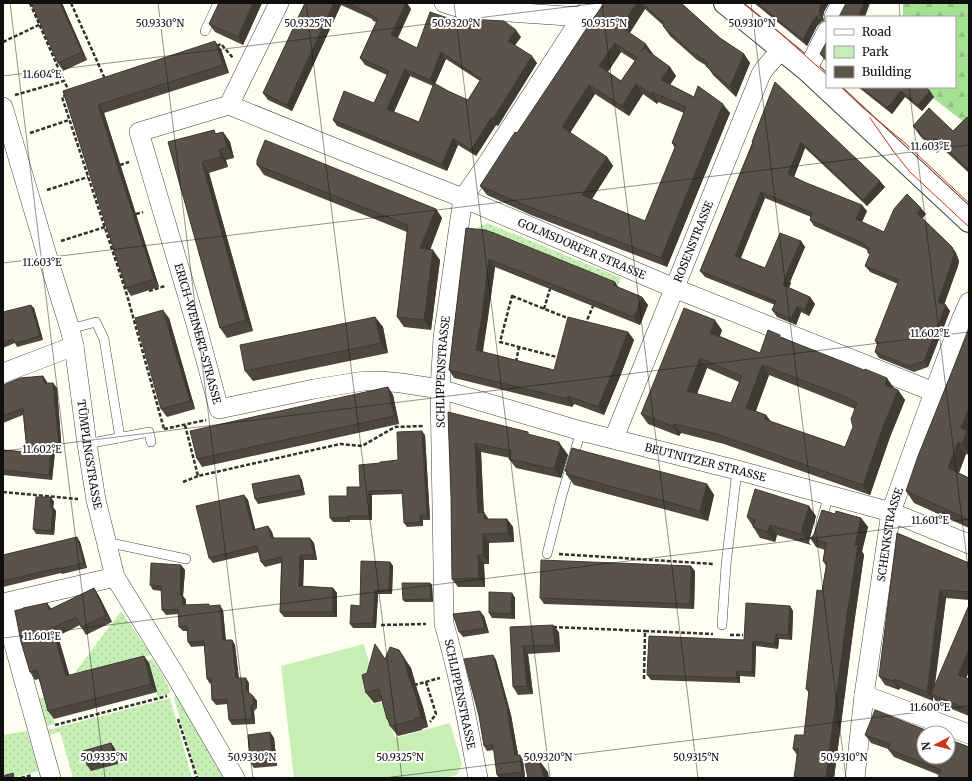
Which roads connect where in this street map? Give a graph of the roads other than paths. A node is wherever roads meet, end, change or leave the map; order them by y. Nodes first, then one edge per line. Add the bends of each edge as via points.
1 (218, 3) edge
2 (279, 3) edge
3 (444, 3) edge
4 (725, 3) edge
5 (841, 3) edge
6 (465, 6) edge
7 (587, 10) edge
8 (834, 16) edge
9 (205, 31) dead end
10 (826, 33) edge
11 (782, 49) junction
12 (807, 70) junction
13 (826, 88) edge
14 (826, 88) edge
15 (7, 101) edge
16 (230, 105) junction
17 (463, 198) junction
18 (969, 222) edge
19 (674, 288) junction
20 (969, 302) edge
21 (72, 338) junction
22 (3, 373) edge
23 (440, 389) junction
24 (934, 392) junction
25 (581, 431) junction
26 (120, 438) junction
27 (614, 438) junction
28 (152, 442) dead end
29 (87, 444) junction
30 (737, 470) junction
31 (829, 495) junction
32 (891, 512) junction
33 (819, 528) edge
34 (106, 542) junction
35 (969, 544) edge
36 (547, 554) road end
37 (186, 559) dead end
38 (115, 577) junction
39 (3, 604) edge
40 (722, 625) dead end
41 (864, 695) junction
42 (969, 734) edge
43 (52, 778) edge
44 (235, 778) edge
45 (478, 778) edge
46 (855, 778) edge

1 - 9 lane
2 - 16 street
3 - 6 street
4 - 11 street
5 - 8 street
6 - 7 street
7 - 17 street, SCHLIPPENSTRASSE
10 - 12 street
11 - 12 street
11 - 19 street, ROSENSTRASSE via 761,74
12 - 14 street
13 - 18 street
15 - 21 street, TÜMPLINGSTRASSE via 12,138
16 - 17 street, GOLMSDORFER STRASSE
16 - 23 street, ERICH-WEINERT-STRASSE via 140,132 218,409 364,381
17 - 19 street, GOLMSDORFER STRASSE
17 - 23 street, SCHLIPPENSTRASSE via 443,338
19 - 24 street, GOLMSDORFER STRASSE
19 - 27 street, ROSENSTRASSE
20 - 24 street, SCHENKSTRASSE
21 - 22 street
21 - 26 lane via 96,322 104,339
21 - 29 street, TÜMPLINGSTRASSE
23 - 25 street, BEUTNITZER STRASSE
23 - 45 street, SCHLIPPENSTRASSE via 444,624 457,673
24 - 32 street, SCHENKSTRASSE
25 - 27 street, BEUTNITZER STRASSE
25 - 36 lane
26 - 28 lane via 149,432
26 - 29 lane
27 - 30 street, BEUTNITZER STRASSE
29 - 34 street, TÜMPLINGSTRASSE
30 - 31 street, BEUTNITZER STRASSE
30 - 40 lane
31 - 32 street, BEUTNITZER STRASSE
31 - 33 lane
32 - 35 street, BEUTNITZER STRASSE
32 - 41 street, SCHENKSTRASSE
34 - 37 lane
34 - 38 street, TÜMPLINGSTRASSE
38 - 39 street
38 - 44 street, TÜMPLINGSTRASSE
39 - 43 street
41 - 42 street
41 - 46 street, SCHENKSTRASSE

